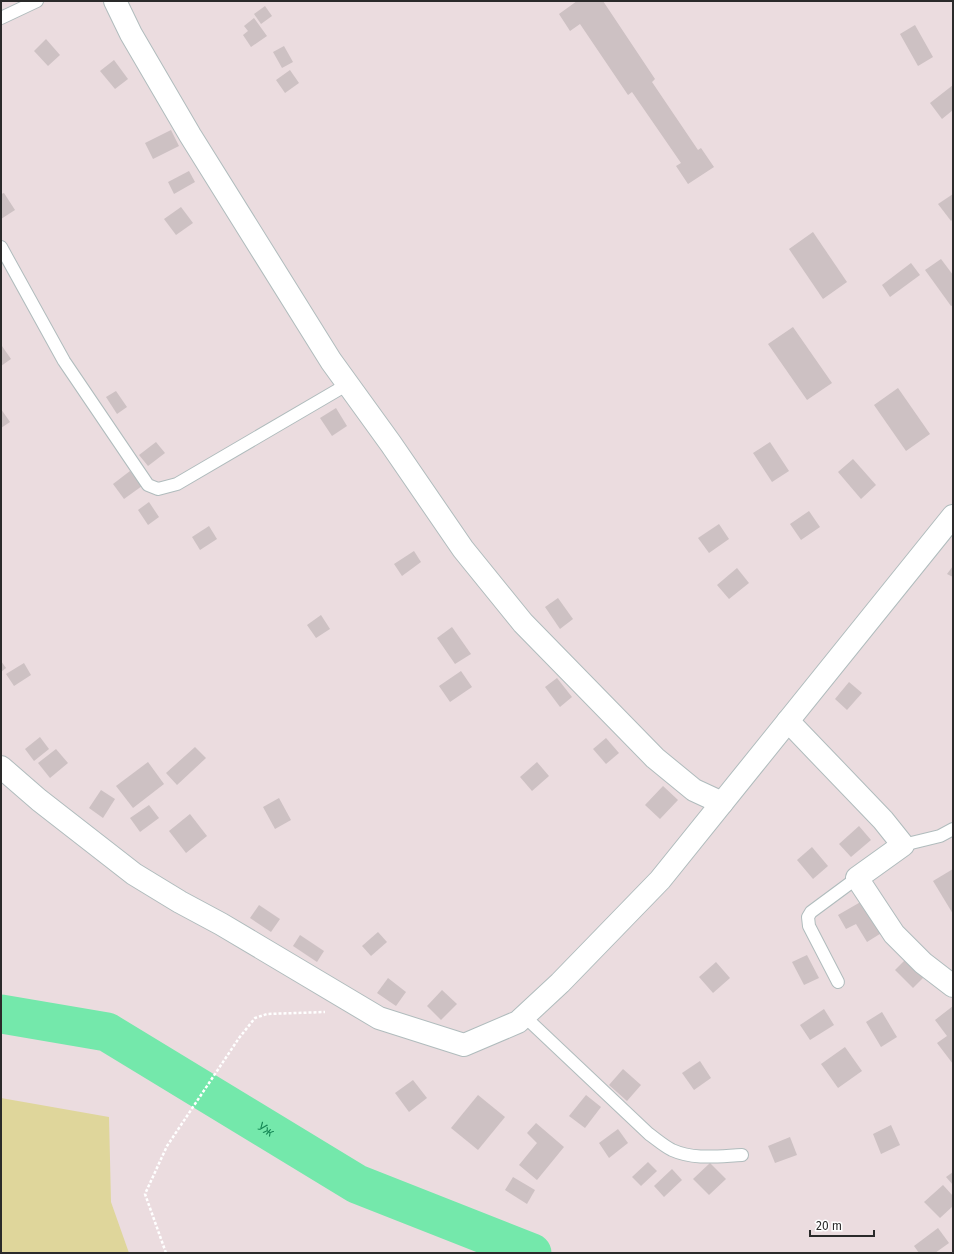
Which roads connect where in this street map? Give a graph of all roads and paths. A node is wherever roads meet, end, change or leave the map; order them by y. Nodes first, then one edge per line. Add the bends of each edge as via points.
1 (36, 1) edge
2 (115, 1) edge
3 (1, 18) edge
4 (1, 246) edge
5 (348, 384) junction
6 (953, 516) edge
7 (788, 721) junction
8 (1, 767) edge
9 (722, 803) junction
10 (953, 830) edge
11 (903, 845) junction
12 (857, 878) junction
13 (838, 982) dead end
14 (953, 986) edge
15 (346, 999) junction
16 (524, 1016) junction
17 (742, 1155) dead end
18 (166, 1253) edge

1 - 3 lane
2 - 5 street via 190,135 331,361
4 - 5 lane via 64,361 148,485 158,489 176,484
5 - 9 street via 463,549 523,623 655,758 694,790
6 - 7 street
7 - 9 street
7 - 11 street via 883,820
8 - 15 street via 134,874
9 - 16 street via 660,880 560,983
10 - 11 lane via 940,836
11 - 12 street
12 - 13 lane via 811,912 808,917 809,926
12 - 14 street via 894,934 923,963
15 - 16 street via 379,1018 464,1045 518,1022
15 - 18 path via 327,1012 267,1014 255,1018 239,1038 167,1146 145,1194
16 - 17 lane via 649,1134 671,1150 709,1157

